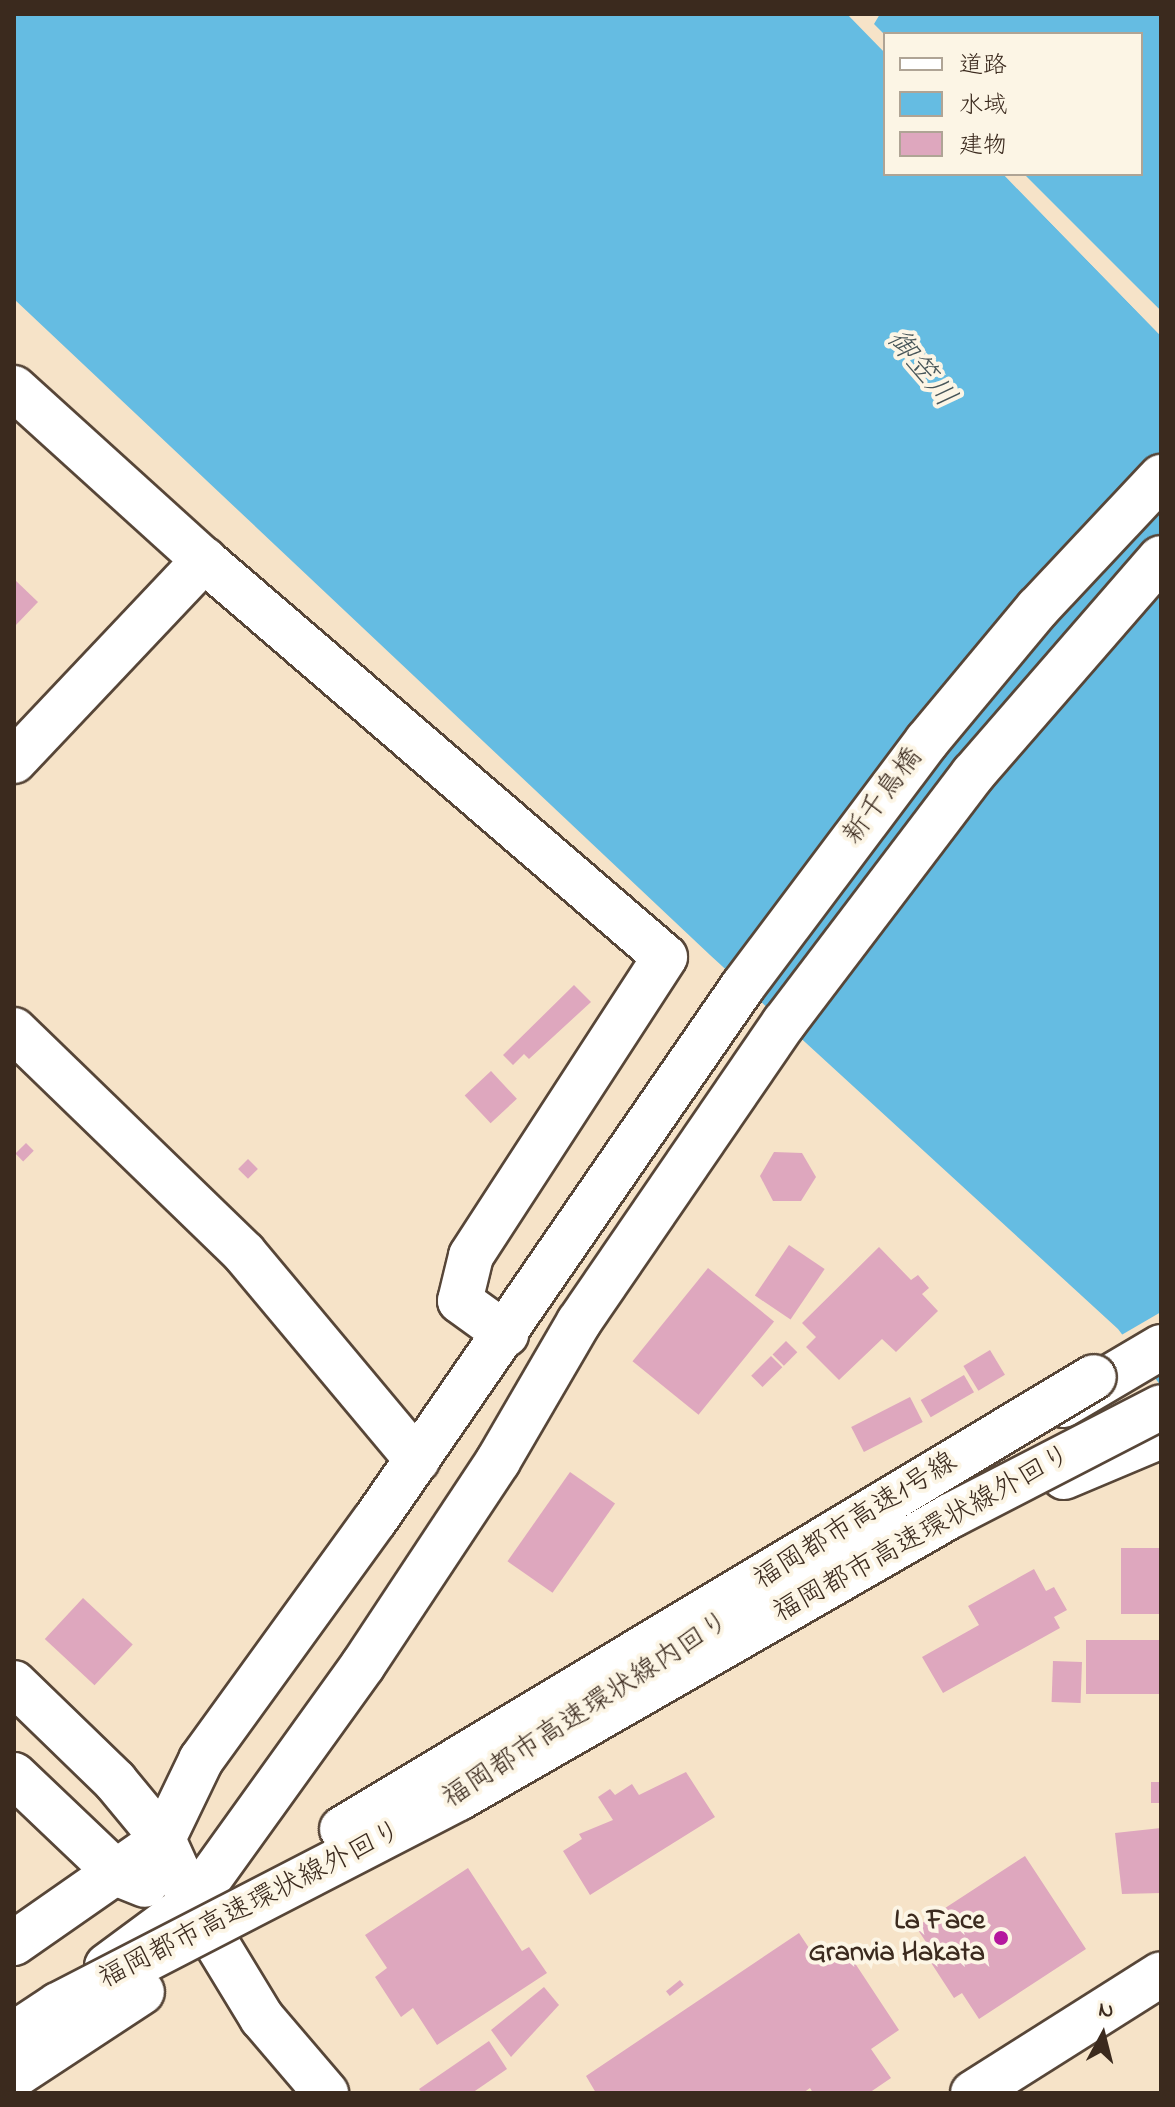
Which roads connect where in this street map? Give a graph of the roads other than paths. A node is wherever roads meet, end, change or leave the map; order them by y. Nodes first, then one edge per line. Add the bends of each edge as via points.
1 (14, 388) edge
2 (1161, 477) edge
3 (1161, 558) edge
4 (204, 560) junction
5 (14, 761) edge
6 (14, 1030) edge
7 (506, 1334) junction
8 (1161, 1337) edge
9 (1161, 1347) edge
10 (1161, 1407) edge
11 (1161, 1436) edge
12 (417, 1460) junction
13 (14, 1683) edge
14 (14, 1775) edge
15 (163, 1839) junction
16 (383, 1845) junction
17 (118, 1874) junction
18 (192, 1903) junction
19 (14, 1943) edge
20 (1161, 1974) edge
21 (58, 2005) junction
22 (14, 2034) edge
23 (14, 2076) edge
24 (1002, 2085) edge
25 (326, 2093) edge

1 - 4 main road
2 - 7 main road, 新千鳥橋 via 1038,608 927,741 635,1139
3 - 18 main road, 新千鳥橋 via 973,774 784,1023 681,1171 363,1665
4 - 5 main road
4 - 7 main road via 665,957 471,1256 460,1301
6 - 12 main road via 244,1253
7 - 12 main road, 新千鳥橋
8 - 21 main road, 福岡都市高速1号線, bridge via 432,1773
9 - 16 main road, 福岡都市高速環状線内回り, bridge via 836,1547
10 - 21 main road, 福岡都市高速環状線外回り, bridge via 950,1516 459,1798
11 - 16 main road, bridge via 955,1526 852,1579
12 - 15 main road, 新千鳥橋 via 201,1760
13 - 15 main road via 115,1781
14 - 17 main road
15 - 17 main road
15 - 18 main road
16 - 23 main road, 福岡都市高速環状線内回り, bridge via 76,2032
17 - 18 main road
17 - 19 main road
18 - 22 main road, 新千鳥橋
18 - 25 main road via 262,2018
20 - 24 main road
21 - 22 main road, 福岡都市高速環状線外回り, bridge

